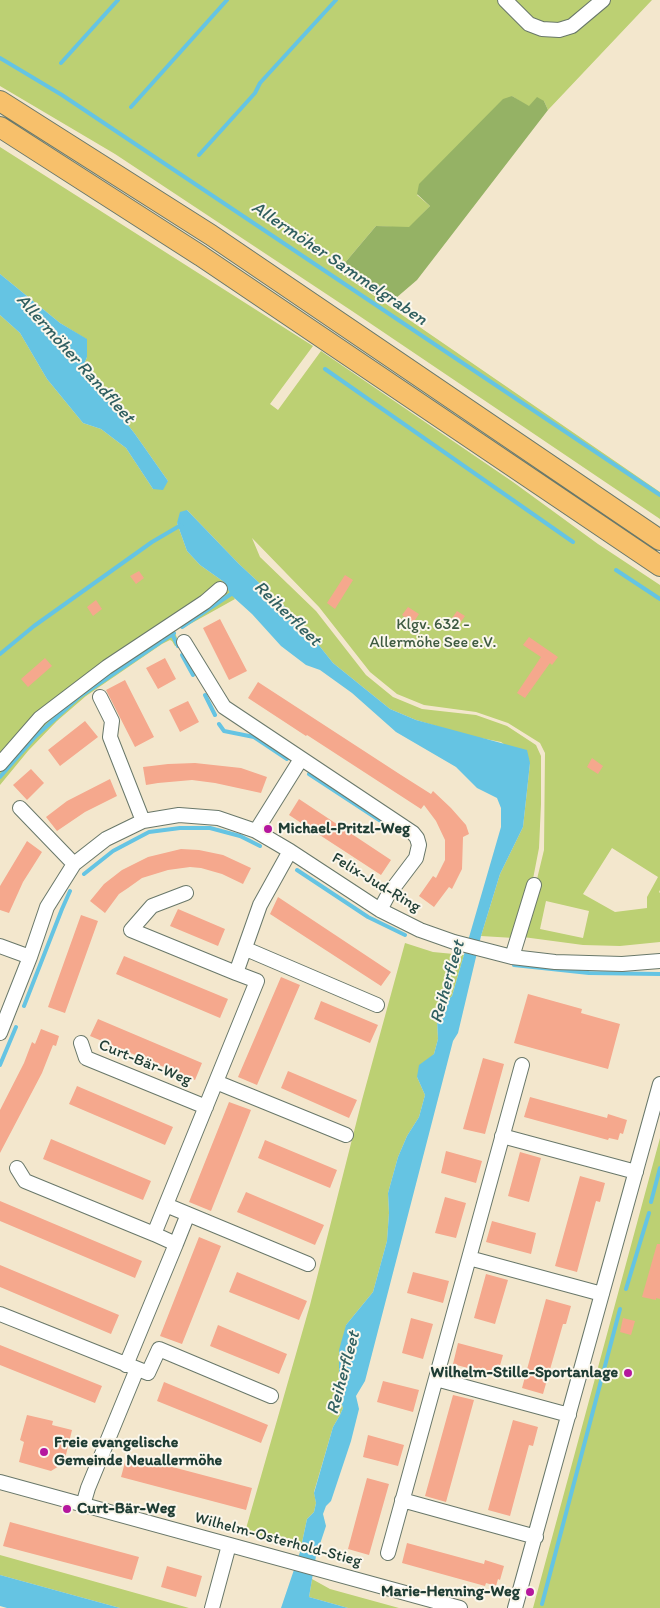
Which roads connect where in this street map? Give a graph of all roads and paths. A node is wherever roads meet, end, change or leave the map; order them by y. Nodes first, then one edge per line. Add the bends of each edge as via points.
1 (505, 0) edge
2 (603, 0) edge
3 (0, 102) edge
4 (0, 128) edge
5 (660, 540) edge
6 (660, 566) edge
7 (220, 589) dead end
8 (184, 642) dead end
9 (100, 697) dead end
10 (301, 759) junction
11 (0, 764) edge
12 (20, 808) dead end
13 (143, 821) junction
14 (256, 831) junction
15 (290, 850) junction
16 (74, 864) junction
17 (534, 885) dead end
18 (186, 893) dead end
19 (380, 910) junction
20 (0, 946) edge
21 (246, 949) junction
22 (30, 957) junction
23 (512, 957) junction
24 (266, 958) junction
25 (660, 961) edge
26 (236, 973) junction
27 (257, 981) junction
28 (377, 1005) dead end
29 (0, 1033) edge
30 (81, 1043) dead end
31 (522, 1065) dead end
32 (216, 1082) junction
33 (660, 1084) edge
34 (206, 1107) junction
35 (346, 1135) dead end
36 (502, 1136) junction
37 (17, 1168) dead end
38 (636, 1172) junction
39 (166, 1205) junction
40 (188, 1214) junction
41 (154, 1234) junction
42 (176, 1244) junction
43 (469, 1258) junction
44 (308, 1264) dead end
45 (602, 1294) junction
46 (0, 1314) edge
47 (136, 1340) junction
48 (159, 1349) junction
49 (132, 1367) junction
50 (436, 1379) junction
51 (271, 1396) dead end
52 (569, 1415) junction
53 (0, 1482) edge
54 (402, 1500) junction
55 (83, 1505) junction
56 (536, 1537) junction
57 (229, 1545) junction
58 (388, 1553) dead end
59 (212, 1608) edge
60 (460, 1608) edge
61 (515, 1608) edge

1 - 2 street via 528,24 559,30 572,26
3 - 5 highway via 211,235
4 - 6 highway via 201,256
7 - 11 street via 107,666 40,718
8 - 10 street via 224,707
9 - 13 street via 112,721 110,737
10 - 14 street
10 - 19 street via 417,838 416,858
12 - 16 street
13 - 14 street, Felix-Jud-Ring via 179,815 218,818
13 - 16 street, Felix-Jud-Ring via 106,838
14 - 15 street, Felix-Jud-Ring
15 - 19 street, Felix-Jud-Ring
15 - 21 street via 260,905
16 - 22 street, Felix-Jud-Ring via 47,907
17 - 23 street
18 - 26 street via 152,906 131,930
19 - 23 street, Felix-Jud-Ring via 420,930
20 - 22 street
21 - 24 street
21 - 26 street
22 - 29 street, Felix-Jud-Ring
23 - 25 street, Felix-Jud-Ring via 586,964
24 - 27 street, Curt-Bär-Weg
24 - 28 street
26 - 27 street
27 - 32 street, Curt-Bär-Weg
30 - 34 street, Curt-Bär-Weg via 86,1058
31 - 36 street
32 - 34 street, Curt-Bär-Weg
32 - 35 street, Curt-Bär-Weg
33 - 38 street
34 - 39 street, Curt-Bär-Weg
36 - 38 street
36 - 43 street
37 - 41 street via 25,1181
38 - 45 street
39 - 40 street
39 - 41 street, Curt-Bär-Weg
40 - 42 street
40 - 44 street
41 - 42 street
42 - 47 street
43 - 45 street
43 - 50 street
45 - 52 street
46 - 49 street
47 - 48 street
47 - 49 street
48 - 49 street via 148,1373
48 - 51 street
49 - 55 street
50 - 52 street
50 - 54 street
52 - 56 street
53 - 55 street, Wilhelm-Osterhold-Stieg
54 - 56 street
54 - 58 street
55 - 57 street, Wilhelm-Osterhold-Stieg
56 - 61 street
57 - 59 street
57 - 60 street, Wilhelm-Osterhold-Stieg

